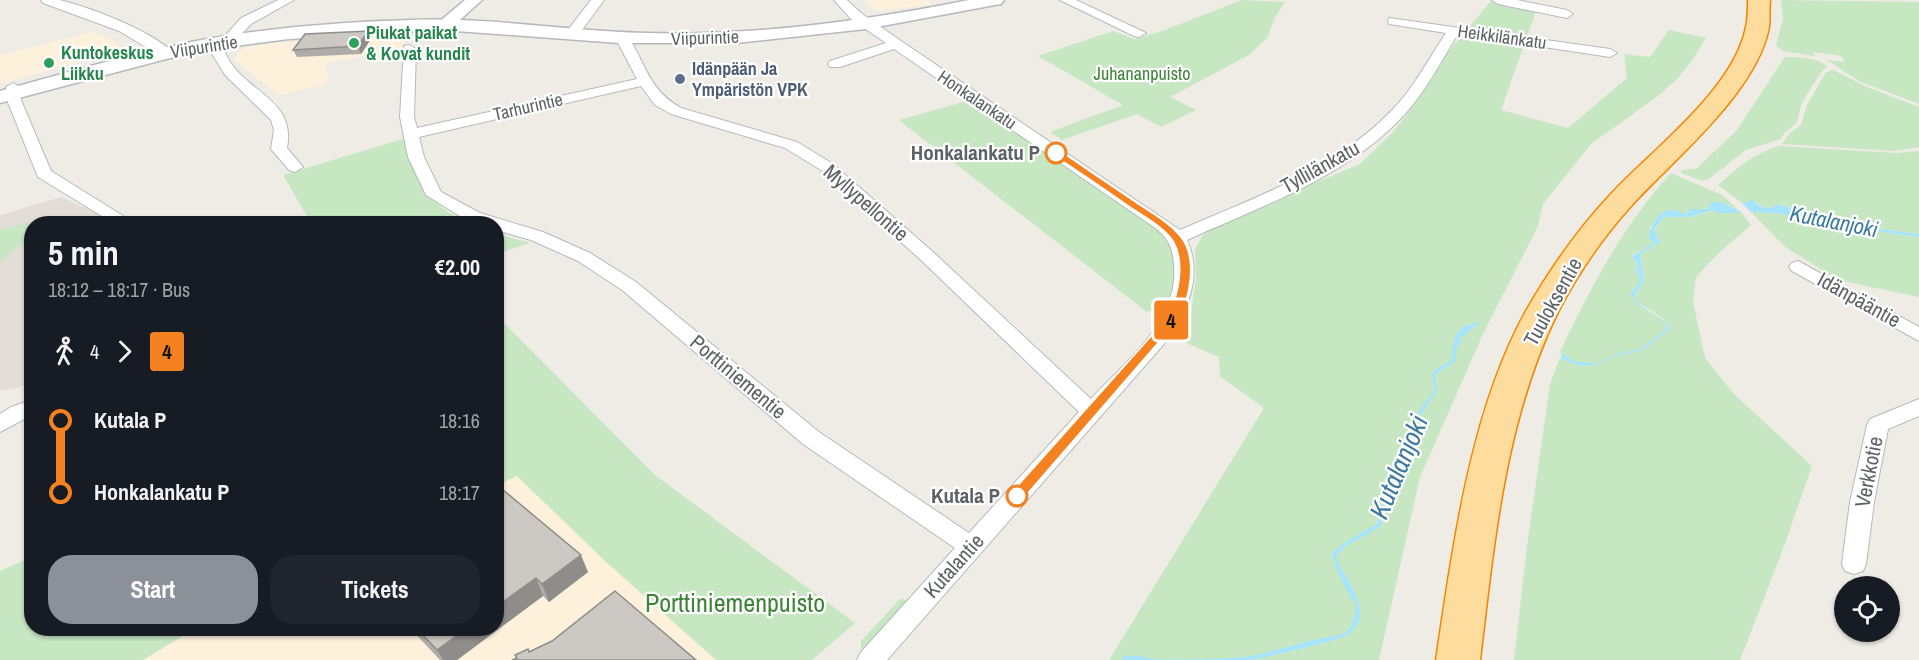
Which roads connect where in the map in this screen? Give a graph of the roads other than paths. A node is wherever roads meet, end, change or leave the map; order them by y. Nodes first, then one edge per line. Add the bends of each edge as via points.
1 (47, 0) edge
2 (474, 0) edge
3 (598, 0) edge
4 (840, 0) edge
5 (995, 0) edge
6 (1066, 0) edge
7 (1498, 0) edge
8 (1759, 0) edge
9 (279, 1) edge
10 (1567, 14) dead end
11 (1394, 21) dead end
12 (866, 23) junction
13 (445, 24) junction
14 (417, 25) junction
15 (1454, 30) junction
16 (1139, 33) dead end
17 (571, 35) junction
18 (228, 39) junction
19 (623, 39) junction
20 (896, 44) junction
21 (164, 50) junction
22 (1610, 53) dead end
23 (835, 64) dead end
24 (645, 81) junction
25 (6, 92) edge
26 (410, 134) junction
27 (295, 167) dead end
28 (115, 216) edge
29 (472, 216) edge
30 (504, 226) edge
31 (1177, 238) junction
32 (1798, 267) dead end
33 (1919, 335) edge
34 (1919, 407) edge
35 (24, 409) edge
36 (1092, 411) junction
37 (0, 424) edge
38 (972, 547) junction
39 (1854, 564) dead end
40 (870, 660) edge
41 (1458, 660) edge

1 - 21 street via 114,24
2 - 13 street
3 - 17 street
4 - 12 street, Honkalankatu
5 - 12 main road, Viipurintie
6 - 16 street
7 - 10 street
8 - 41 highway, Tuuloksentie via 1757,27 1739,71 1697,123 1622,199 1566,271 1520,362 1498,432
9 - 18 street via 246,21
11 - 15 street, Heikkilänkatu
12 - 19 main road, Viipurintie via 760,36
12 - 20 street, Honkalankatu
13 - 14 main road, Viipurintie
13 - 17 main road, Viipurintie
14 - 18 main road, Viipurintie
14 - 26 street, Porttiniementie via 409,47 406,103
15 - 22 street, Heikkilänkatu
15 - 31 street, Tyllilänkatu via 1398,113 1358,149 1298,182
17 - 19 main road, Viipurintie
18 - 21 main road, Viipurintie
18 - 27 street via 218,52 220,60 277,118 282,130 279,149
19 - 24 street, Myllypellontie
20 - 23 street
20 - 31 street, Honkalankatu
21 - 25 main road, Viipurintie
24 - 26 street, Tarhurintie
24 - 36 street, Myllypellontie via 660,102 676,111 791,145 827,167
25 - 28 street via 44,174
26 - 29 street, Porttiniementie via 434,195
30 - 38 street, Porttiniementie via 584,257 629,286 811,438
31 - 36 street, Kutalantie via 1185,274 1178,309 1157,339
32 - 33 street, Idänpääntie
34 - 39 street, Verkkotie via 1878,425
35 - 37 street
36 - 38 street, Kutalantie
38 - 40 street, Kutalantie

